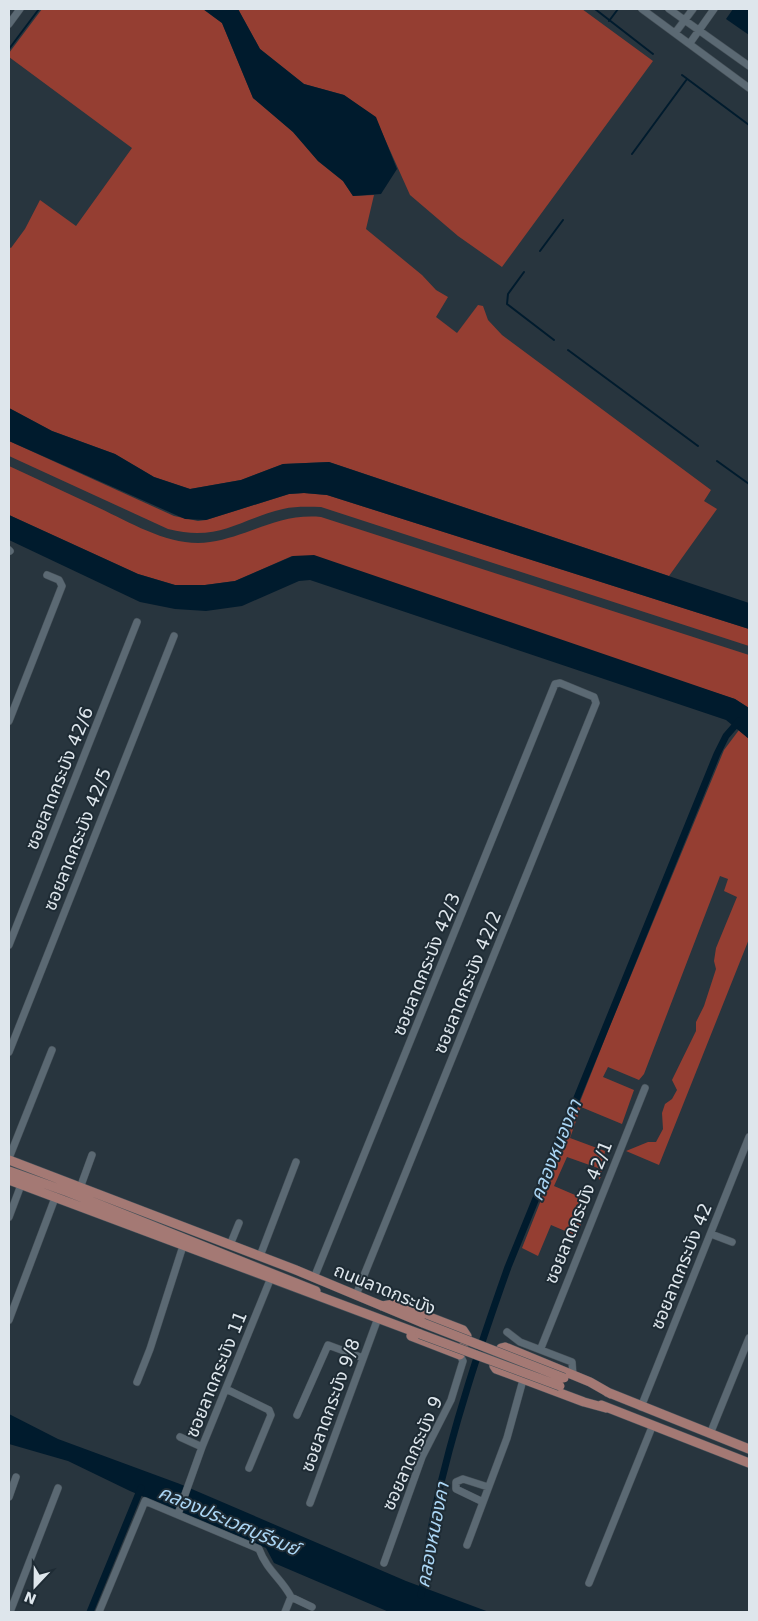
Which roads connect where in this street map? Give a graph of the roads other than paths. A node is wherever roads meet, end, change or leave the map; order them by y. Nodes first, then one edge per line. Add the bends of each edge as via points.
1 (20, 9) edge
2 (642, 9) edge
3 (669, 9) edge
4 (693, 9) edge
5 (714, 9) edge
6 (685, 19) junction
7 (9, 24) edge
8 (699, 30) junction
9 (675, 33) junction
10 (690, 43) junction
11 (749, 66) edge
12 (749, 88) edge
13 (47, 575) dead end
14 (137, 622) dead end
15 (174, 636) dead end
16 (577, 691) joint
17 (9, 721) edge
18 (9, 945) edge
19 (52, 1050) dead end
20 (9, 1052) edge
21 (645, 1088) dead end
22 (749, 1137) edge
23 (92, 1155) dead end
24 (9, 1159) edge
25 (296, 1162) dead end
26 (9, 1167) edge
27 (9, 1171) edge
28 (9, 1180) edge
29 (66, 1182) junction
30 (21, 1185) junction
31 (80, 1188) junction
32 (55, 1198) junction
33 (9, 1217) edge
34 (239, 1222) dead end
35 (711, 1234) junction
36 (732, 1242) dead end
37 (230, 1245) junction
38 (183, 1246) junction
39 (260, 1256) junction
40 (314, 1278) junction
41 (270, 1280) junction
42 (356, 1295) junction
43 (382, 1306) junction
44 (360, 1311) junction
45 (380, 1319) junction
46 (9, 1320) edge
47 (507, 1332) dead end
48 (749, 1338) edge
49 (540, 1348) junction
50 (460, 1355) junction
51 (363, 1358) junction
52 (568, 1376) junction
53 (523, 1380) junction
54 (137, 1382) dead end
55 (226, 1389) junction
56 (641, 1406) junction
57 (606, 1408) junction
58 (296, 1415) dead end
59 (652, 1427) junction
60 (710, 1434) junction
61 (180, 1437) dead end
62 (202, 1446) junction
63 (748, 1449) edge
64 (746, 1462) edge
65 (249, 1468) dead end
66 (488, 1487) junction
67 (58, 1488) dead end
68 (9, 1491) edge
69 (9, 1497) edge
70 (483, 1502) junction
71 (310, 1503) dead end
72 (179, 1512) junction
73 (467, 1545) dead end
74 (384, 1563) dead end
75 (589, 1583) dead end
76 (291, 1597) junction
77 (312, 1607) dead end
78 (10, 1612) edge
79 (99, 1612) edge
80 (285, 1612) edge

1 - 7 street
2 - 9 street
3 - 6 street
4 - 6 street
5 - 8 street
6 - 8 street
6 - 9 street
8 - 10 street
8 - 11 street
9 - 10 street
10 - 12 street
13 - 17 street via 59,580 62,586
14 - 18 street, ซอยลาดกระบัง 42/6
15 - 20 street, ซอยลาดกระบัง 42/5
16 - 40 street, ซอยลาดกระบัง 42/3 via 555,684
16 - 42 street, ซอยลาดกระบัง 42/2 via 594,697 596,703
19 - 24 street
21 - 49 street, ซอยลาดกระบัง 42/1
22 - 35 street, ซอยลาดกระบัง 42
23 - 31 street
24 - 29 main road, ถนนลาดกระบัง
25 - 39 street
26 - 29 main road
27 - 44 main road via 282,1276
28 - 30 main road, ถนนลาดกระบัง
29 - 31 main road, ถนนลาดกระบัง
30 - 32 main road, ถนนลาดกระบัง
30 - 33 street
31 - 37 main road, ถนนลาดกระบัง
32 - 38 main road, ถนนลาดกระบัง
32 - 46 street
34 - 37 street
35 - 36 street
35 - 56 street, ซอยลาดกระบัง 42
37 - 39 main road, ถนนลาดกระบัง
38 - 41 main road, ถนนลาดกระบัง
38 - 54 street
39 - 40 main road, ถนนลาดกระบัง
40 - 42 main road, ถนนลาดกระบัง
41 - 44 main road, ถนนลาดกระบัง
41 - 55 street, ซอยลาดกระบัง 11
42 - 43 main road, ถนนลาดกระบัง
43 - 50 main road via 397,1305 466,1332
43 - 52 main road, ถนนลาดกระบัง, bridge
44 - 45 main road, ถนนลาดกระบัง
45 - 50 main road via 400,1332
45 - 51 street, ซอยลาดกระบัง 9/8
45 - 57 main road, ถนนลาดกระบัง, bridge via 560,1386
47 - 49 street via 520,1342
48 - 60 street
49 - 52 street via 572,1362
50 - 74 street, ซอยลาดกระบัง 9 via 463,1362 451,1400 422,1457
51 - 58 street via 328,1345
51 - 71 street, ซอยลาดกระบัง 9/8
52 - 53 main road via 502,1347 495,1368
52 - 56 main road, ถนนลาดกระบัง
53 - 57 main road
53 - 66 street
55 - 62 street, ซอยลาดกระบัง 11
55 - 65 street via 269,1410 271,1415
56 - 60 main road, ถนนลาดกระบัง
57 - 59 main road, ถนนลาดกระบัง
59 - 64 main road, ถนนลาดกระบัง
59 - 75 street
60 - 63 main road, ถนนลาดกระบัง
61 - 62 street
62 - 72 street, ซอยลาดกระบัง 11
63 - 64 main road
66 - 70 street
66 - 70 street via 463,1479 456,1482 456,1489
67 - 78 street
68 - 69 street via 15,1479
70 - 73 street
72 - 76 street via 259,1549 270,1572
72 - 79 street via 143,1502
76 - 77 street
76 - 80 street

